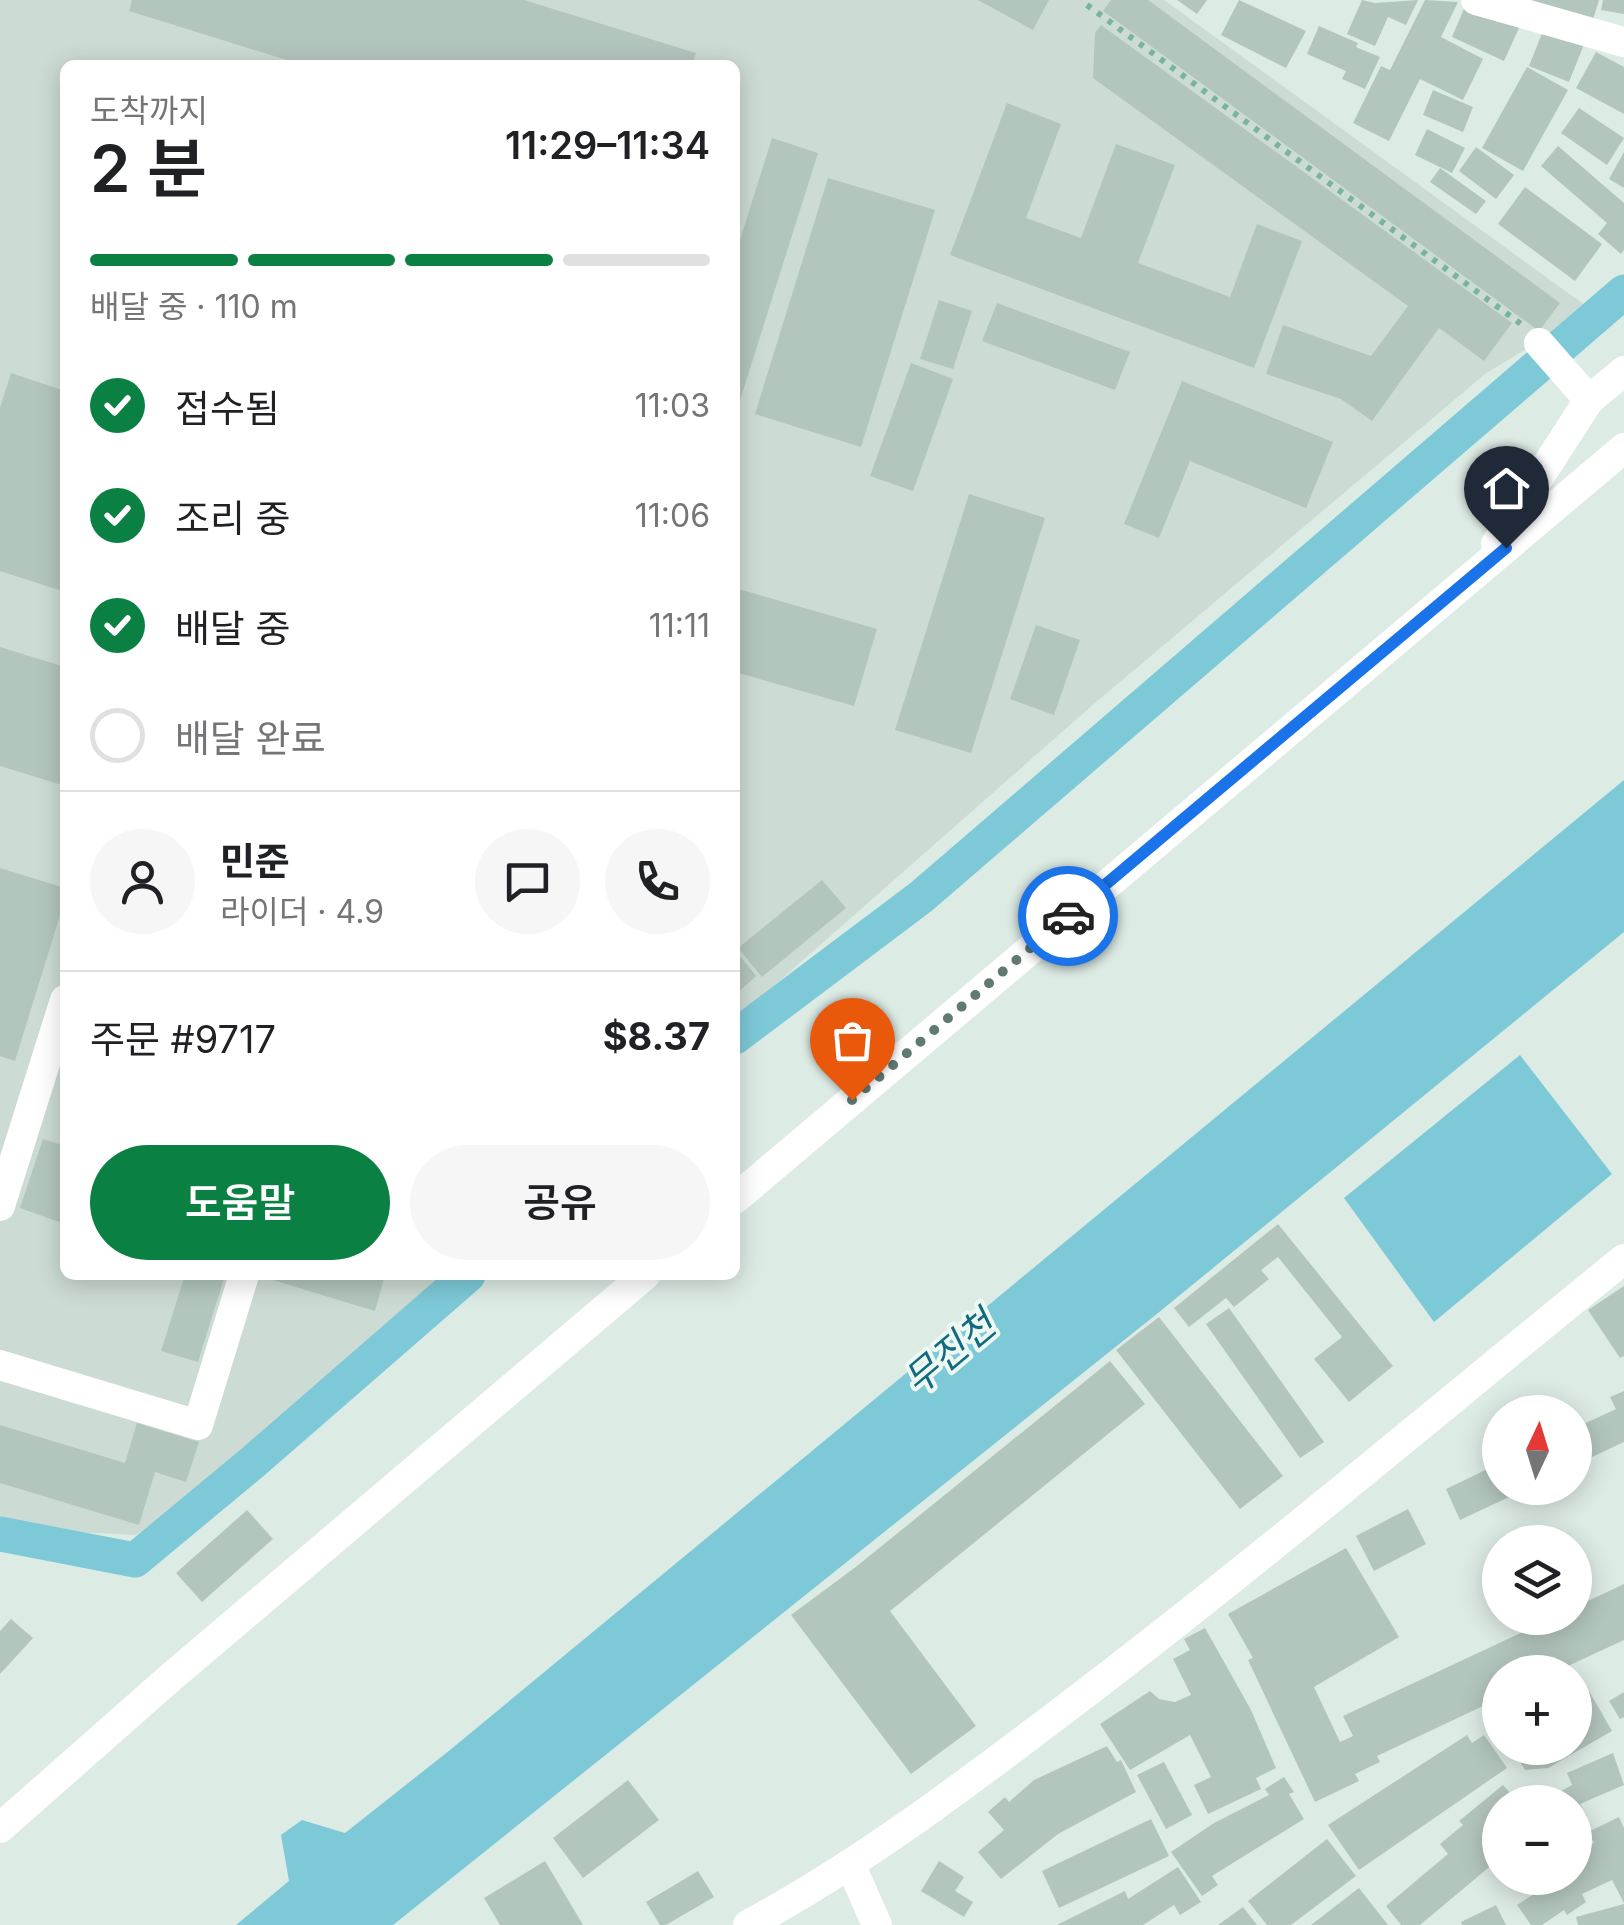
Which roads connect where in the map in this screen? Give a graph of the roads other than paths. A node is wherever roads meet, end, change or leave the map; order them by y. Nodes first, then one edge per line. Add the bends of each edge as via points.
1 (1476, 0) edge
2 (1624, 42) edge
3 (1539, 343) road end
4 (1624, 371) edge
5 (1581, 392) junction
6 (1624, 448) edge
7 (1476, 574) junction
8 (60, 1016) edge
9 (740, 1195) edge
10 (0, 1206) edge
11 (1624, 1259) edge
12 (242, 1280) edge
13 (639, 1280) edge
14 (0, 1365) edge
15 (0, 1828) edge
16 (851, 1866) junction
17 (748, 1925) edge
18 (877, 1925) edge

1 - 2 street
3 - 5 street
4 - 5 street
5 - 7 street
6 - 7 street
7 - 9 street
8 - 10 street
11 - 16 street via 1162,1635
12 - 14 street via 198,1425
13 - 15 street
16 - 17 street
16 - 18 street

